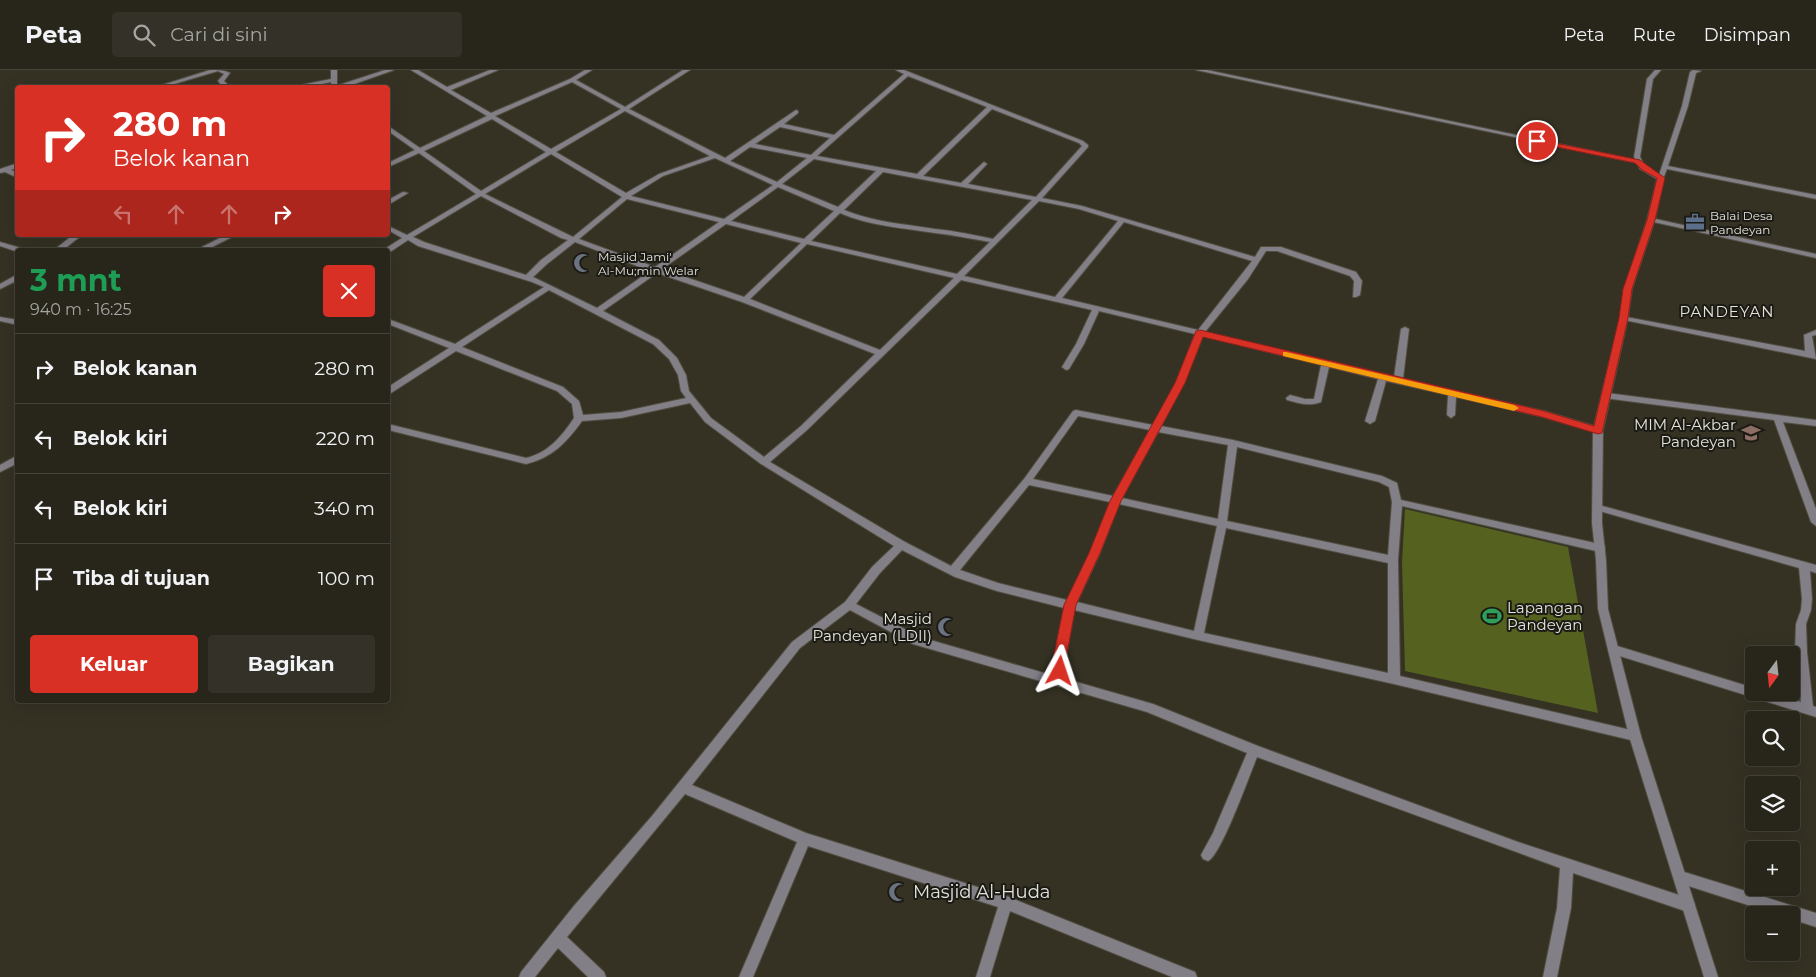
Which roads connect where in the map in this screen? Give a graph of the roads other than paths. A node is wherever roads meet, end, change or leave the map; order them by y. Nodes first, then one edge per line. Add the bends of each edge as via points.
1 (216, 70) edge
2 (220, 70) edge
3 (334, 70) edge
4 (391, 70) edge
5 (414, 70) edge
6 (495, 70) edge
7 (589, 70) edge
8 (687, 70) edge
9 (899, 70) edge
10 (1198, 70) edge
11 (1658, 70) edge
12 (1698, 71) edge
13 (908, 74) junction
14 (333, 80) junction
15 (572, 80) junction
16 (165, 85) edge
17 (225, 85) edge
18 (306, 85) edge
19 (334, 85) edge
20 (345, 85) edge
21 (446, 90) junction
22 (990, 108) junction
23 (625, 109) junction
24 (796, 112) dead end
25 (491, 117) junction
26 (779, 125) junction
27 (390, 130) edge
28 (835, 137) junction
29 (748, 145) junction
30 (418, 151) junction
31 (550, 152) junction
32 (715, 156) junction
33 (813, 156) junction
34 (725, 161) junction
35 (1637, 162) junction
36 (390, 164) edge
37 (984, 164) dead end
38 (15, 166) edge
39 (882, 169) junction
40 (2, 170) edge
41 (1663, 172) junction
42 (15, 175) edge
43 (918, 177) junction
44 (776, 184) junction
45 (963, 185) junction
46 (405, 193) dead end
47 (481, 194) junction
48 (627, 197) junction
49 (1816, 197) edge
50 (1038, 198) junction
51 (390, 202) edge
52 (839, 210) junction
53 (1124, 220) junction
54 (1651, 220) junction
55 (726, 222) junction
56 (390, 229) edge
57 (75, 237) edge
58 (228, 237) edge
59 (406, 238) junction
60 (573, 240) junction
61 (994, 241) junction
62 (806, 242) junction
63 (0, 244) edge
64 (61, 248) edge
65 (208, 248) edge
66 (390, 248) edge
67 (15, 249) edge
68 (1816, 256) edge
69 (1257, 260) junction
70 (656, 270) junction
71 (528, 277) junction
72 (15, 278) edge
73 (958, 278) junction
74 (0, 287) edge
75 (548, 288) junction
76 (1356, 294) dead end
77 (745, 300) junction
78 (1057, 300) junction
79 (1096, 309) junction
80 (598, 311) junction
81 (1624, 318) junction
82 (0, 319) edge
83 (15, 322) edge
84 (390, 322) edge
85 (1406, 329) dead end
86 (1816, 332) edge
87 (1200, 333) junction
88 (454, 347) junction
89 (881, 353) junction
90 (1813, 355) edge
91 (1325, 364) junction
92 (1066, 367) dead end
93 (1383, 377) junction
94 (1398, 381) junction
95 (390, 389) edge
96 (1452, 394) junction
97 (1607, 396) junction
98 (1290, 398) dead end
99 (690, 400) junction
100 (1451, 415) dead end
101 (1777, 417) junction
102 (579, 418) junction
103 (1370, 421) dead end
104 (1816, 422) edge
105 (390, 427) edge
106 (1157, 428) junction
107 (1598, 430) junction
108 (1234, 443) junction
109 (15, 460) edge
110 (764, 462) junction
111 (0, 469) edge
112 (1027, 481) junction
113 (1115, 501) junction
114 (1397, 502) junction
115 (1599, 508) junction
116 (1816, 522) edge
117 (1222, 524) junction
118 (901, 545) junction
119 (1600, 548) junction
120 (1393, 560) junction
121 (1804, 565) junction
122 (1816, 569) edge
123 (952, 571) junction
124 (848, 604) junction
125 (1070, 605) junction
126 (1198, 636) junction
127 (1614, 650) junction
128 (1394, 679) junction
129 (1069, 684) junction
130 (1812, 711) edge
131 (1635, 736) junction
132 (1254, 750) junction
133 (682, 786) junction
134 (805, 839) junction
135 (1208, 855) dead end
136 (1567, 866) junction
137 (1681, 877) junction
138 (1006, 903) junction
139 (1688, 905) junction
140 (1816, 920) edge
141 (557, 938) junction
142 (526, 977) edge
143 (599, 977) edge
144 (746, 977) edge
145 (983, 977) edge
146 (1190, 977) edge
147 (1550, 977) edge
148 (1711, 977) edge

1 - 16 street
2 - 17 street via 227,72 221,81
3 - 14 street
4 - 20 street
5 - 21 street
6 - 21 street
7 - 15 street
8 - 23 street
9 - 13 street
10 - 35 street
11 - 35 street via 1650,79
12 - 41 street via 1693,72
13 - 22 street
13 - 28 street
14 - 18 street
14 - 19 street
15 - 23 street
15 - 25 street
21 - 25 street
22 - 43 street
22 - 50 street via 1086,145
23 - 31 street
23 - 32 street
24 - 26 street
25 - 30 street
25 - 31 street
26 - 28 street
26 - 29 street
27 - 30 street
28 - 33 street
29 - 33 street
29 - 34 street
30 - 36 street
30 - 47 street
31 - 47 street
31 - 48 street
32 - 34 street
32 - 48 street via 650,181
33 - 39 street
33 - 44 street
34 - 44 street
35 - 41 street via 1644,168
37 - 45 street
38 - 40 street
39 - 43 street
39 - 52 street
40 - 42 street
41 - 49 street
41 - 54 street
43 - 45 street
44 - 52 street
44 - 55 street
45 - 50 street
46 - 51 street
47 - 59 street
47 - 60 street
48 - 55 street
48 - 60 street
50 - 53 street
50 - 61 street
52 - 61 street via 876,223
52 - 62 street
53 - 69 street
53 - 78 street
54 - 68 street
54 - 81 street via 1628,289
55 - 62 street
55 - 70 street
56 - 59 street
57 - 64 street
58 - 65 street
59 - 66 street
59 - 71 street
60 - 70 street
60 - 71 street
61 - 73 street
62 - 73 street
62 - 77 street
63 - 67 street
69 - 76 street via 1264,249 1270,248 1348,272 1358,281
69 - 87 street
70 - 77 street
70 - 80 street
71 - 75 street
72 - 74 street
73 - 78 street
73 - 89 street
75 - 80 street
75 - 88 street
77 - 89 street
78 - 79 street
79 - 87 street
79 - 92 street
80 - 99 street via 661,346 673,358
81 - 90 street
81 - 97 street
82 - 83 street
84 - 88 street
85 - 94 street
86 - 90 street via 1808,335
87 - 91 street
87 - 106 street
88 - 95 street
88 - 102 street via 560,389 576,403
89 - 110 street
91 - 93 street
91 - 98 street via 1316,402
93 - 94 street
93 - 103 street
94 - 96 street
96 - 100 street
96 - 107 street via 1544,414
97 - 101 street
97 - 107 street
99 - 102 street via 622,415
99 - 110 street via 708,420
101 - 104 street
101 - 116 street
102 - 105 street via 550,452 526,461
106 - 108 street
106 - 112 street via 1075,414
106 - 113 street
107 - 115 street
108 - 114 street via 1390,481 1394,484
108 - 117 street
109 - 111 street
110 - 118 street
112 - 113 street
112 - 123 street
113 - 117 street
113 - 125 street
114 - 119 street
114 - 120 street
115 - 119 street
115 - 121 street
117 - 120 street
117 - 126 street
118 - 123 street
118 - 124 street
119 - 127 street via 1603,609
120 - 128 street
121 - 122 street
121 - 130 street via 1807,599 1801,624 1801,652
123 - 125 street via 997,587
124 - 129 street via 917,641
124 - 133 street via 796,646
125 - 126 street
125 - 129 street via 1058,664
126 - 128 street
127 - 130 street
127 - 131 street
128 - 131 street
129 - 132 street via 1149,708
131 - 137 street
132 - 135 street
132 - 136 street
133 - 134 street
133 - 141 street
134 - 138 street
134 - 144 street
136 - 139 street
136 - 147 street via 1564,908
137 - 139 street
137 - 140 street
138 - 145 street
138 - 146 street
139 - 148 street
141 - 142 street
141 - 143 street

